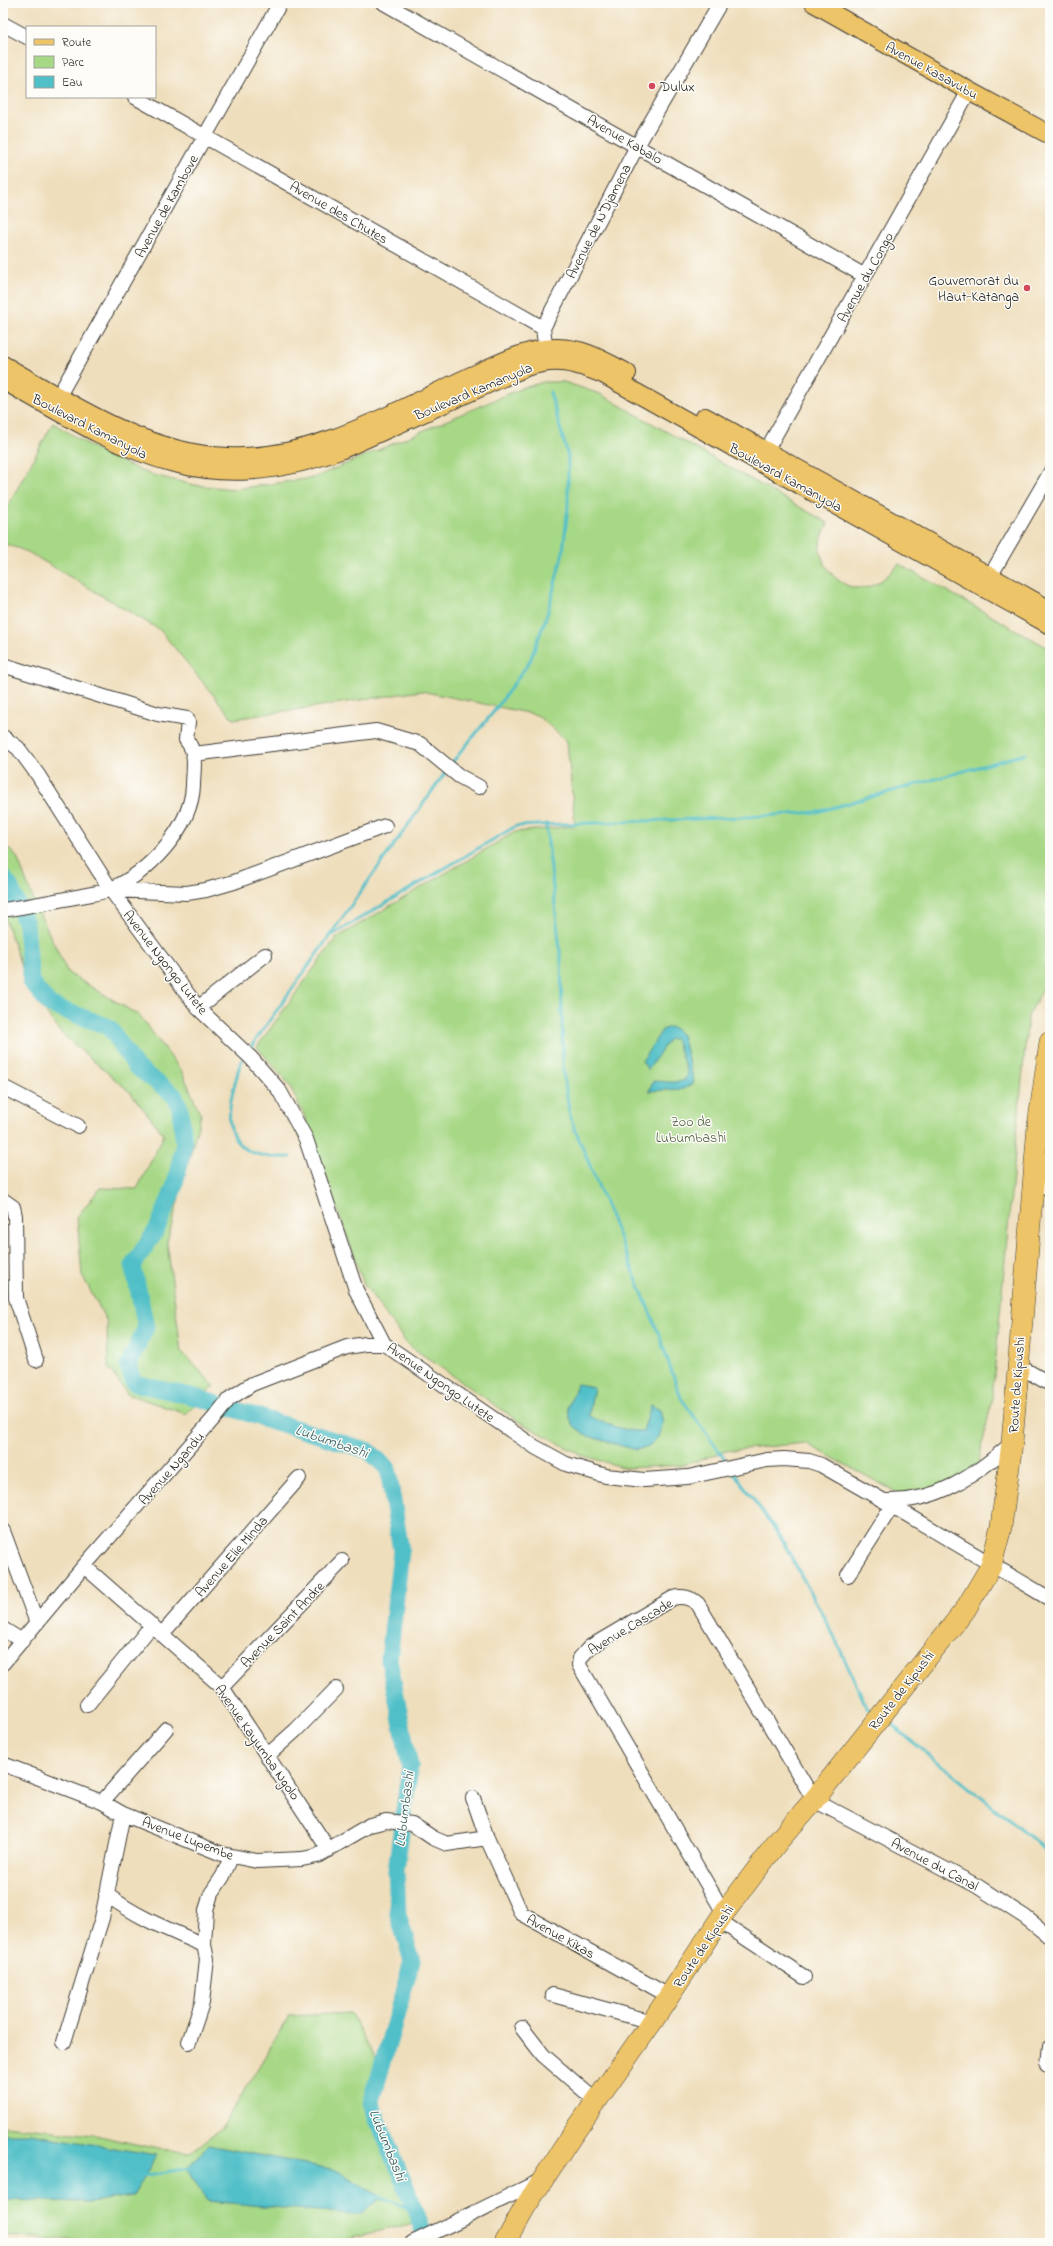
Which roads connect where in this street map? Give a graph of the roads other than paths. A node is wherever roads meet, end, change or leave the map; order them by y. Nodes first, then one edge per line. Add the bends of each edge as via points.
1 (280, 3) edge
2 (384, 3) edge
3 (720, 3) edge
4 (814, 3) edge
5 (3, 24) edge
6 (26, 36) edge
7 (969, 91) junction
8 (137, 98) edge
9 (1050, 135) edge
10 (206, 136) junction
11 (637, 146) junction
12 (865, 276) junction
13 (543, 328) junction
14 (547, 355) junction
15 (3, 365) edge
16 (3, 380) edge
17 (55, 403) junction
18 (763, 456) junction
19 (1050, 473) edge
20 (987, 582) junction
21 (1050, 610) edge
22 (1050, 626) edge
23 (3, 665) edge
24 (3, 737) edge
25 (194, 754) junction
26 (479, 786) dead end
27 (385, 826) dead end
28 (111, 890) junction
29 (3, 910) edge
30 (265, 955) dead end
31 (198, 1008) junction
32 (1050, 1042) edge
33 (3, 1087) edge
34 (78, 1126) dead end
35 (1042, 1184) edge
36 (3, 1200) edge
37 (384, 1344) junction
38 (36, 1360) dead end
39 (1017, 1365) junction
40 (1050, 1384) edge
41 (1012, 1443) junction
42 (299, 1478) dead end
43 (888, 1503) junction
44 (3, 1531) edge
45 (342, 1561) dead end
46 (84, 1566) junction
47 (991, 1566) junction
48 (848, 1575) dead end
49 (1050, 1600) edge
50 (37, 1623) junction
51 (3, 1629) edge
52 (157, 1629) junction
53 (22, 1641) junction
54 (3, 1663) edge
55 (222, 1687) junction
56 (336, 1689) dead end
57 (87, 1705) dead end
58 (166, 1729) dead end
59 (268, 1755) junction
60 (3, 1764) edge
61 (473, 1798) dead end
62 (814, 1800) junction
63 (102, 1802) junction
64 (123, 1814) junction
65 (487, 1838) junction
66 (329, 1850) junction
67 (231, 1856) junction
68 (106, 1894) junction
69 (722, 1917) junction
70 (1050, 1937) edge
71 (204, 1945) junction
72 (804, 1977) dead end
73 (553, 1995) dead end
74 (669, 1996) junction
75 (652, 2022) junction
76 (522, 2028) dead end
77 (64, 2042) dead end
78 (189, 2042) dead end
79 (1050, 2046) edge
80 (1048, 2064) dead end
81 (596, 2101) junction
82 (544, 2179) junction
83 (412, 2243) edge
84 (505, 2243) edge

1 - 10 street, Avenue de Kambove
2 - 11 street, Avenue Kabalo
3 - 11 street, Avenue de N'Djamena
4 - 7 main road, Avenue Kasavubu
5 - 6 street
7 - 9 main road, Avenue Kasavubu
7 - 12 street, Avenue du Congo
8 - 10 street, Avenue des Chutes
10 - 13 street, Avenue des Chutes
10 - 17 street, Avenue de Kambove
11 - 12 street, Avenue Kabalo
11 - 13 street, Avenue de N'Djamena
12 - 18 street, Avenue du Congo
13 - 14 street
14 - 17 main road, Boulevard Kamanyola via 526,367 340,450 312,460 276,468 230,472 172,464 134,450
14 - 18 main road, Boulevard Kamanyola via 603,374
15 - 17 main road, Boulevard Kamanyola
16 - 17 main road, Boulevard Kamanyola
18 - 20 main road, Boulevard Kamanyola
19 - 20 street
20 - 21 main road, Boulevard Kamanyola
20 - 22 main road, Boulevard Kamanyola
23 - 25 street via 158,714 187,720 187,732
24 - 28 street, Avenue Ngongo Lutete via 18,748 38,775
25 - 26 street via 376,731 420,744 459,776
25 - 28 street via 192,798 185,819 169,842 144,868
27 - 28 street via 206,890 187,893
28 - 29 street
28 - 31 street, Avenue Ngongo Lutete
30 - 31 street
31 - 37 street, Avenue Ngongo Lutete via 251,1058 279,1090 306,1139 356,1290
32 - 35 highway, Route de Kipushi
33 - 34 street
35 - 39 highway, Route de Kipushi
36 - 38 street via 13,1207 15,1216 16,1298
37 - 43 street, Avenue Ngongo Lutete via 535,1447 566,1464 606,1476 644,1480 688,1477 741,1465 784,1459 809,1461 821,1465
37 - 46 street, Avenue Ngandu via 356,1345 327,1354 252,1384 229,1399
39 - 40 street
39 - 41 highway, Route de Kipushi
41 - 43 street via 973,1476 949,1489 912,1500
41 - 47 highway, Route de Kipushi via 1001,1527
42 - 52 street, Avenue Elie Minda
43 - 47 street, Avenue Ngongo Lutete
43 - 48 street
44 - 50 street
45 - 55 street, Avenue Saint Andre
46 - 50 street, Avenue Ngandu
46 - 52 street, Avenue Kayumba Ngolo
47 - 49 street, Avenue Ngongo Lutete
47 - 62 highway, Route de Kipushi via 965,1610
50 - 53 street, Avenue Ngandu
51 - 53 street
52 - 55 street, Avenue Kayumba Ngolo
52 - 57 street, Avenue Elie Minda
53 - 54 street, Avenue Ngandu
55 - 59 street, Avenue Kayumba Ngolo
56 - 59 street
58 - 63 street
59 - 66 street, Avenue Kayumba Ngolo
60 - 63 street, Avenue Lupembe
61 - 65 street, Avenue Kikas
62 - 69 highway, Route de Kipushi via 780,1840
62 - 69 street, Avenue Cascade via 693,1599 673,1598 585,1651 579,1662 580,1670
62 - 70 street, Avenue du Canal via 977,1886 1025,1917
63 - 64 street, Avenue Lupembe
64 - 67 street, Avenue Lupembe
64 - 68 street
65 - 66 street, Avenue Lupembe via 447,1844 412,1824 391,1821 370,1825
65 - 74 street, Avenue Kikas via 525,1917
66 - 67 street, Avenue Lupembe via 302,1859 272,1861
67 - 71 street via 210,1898 205,1920
68 - 71 street via 127,1910 150,1922
68 - 77 street via 102,1918
69 - 72 street
69 - 74 highway, Route de Kipushi
71 - 78 street via 207,1959 202,2003
73 - 75 street
74 - 75 highway, Route de Kipushi
75 - 81 highway, Route de Kipushi
76 - 81 street via 543,2055
79 - 80 street
81 - 82 highway, Route de Kipushi
82 - 83 street
82 - 84 highway, Route de Kipushi

